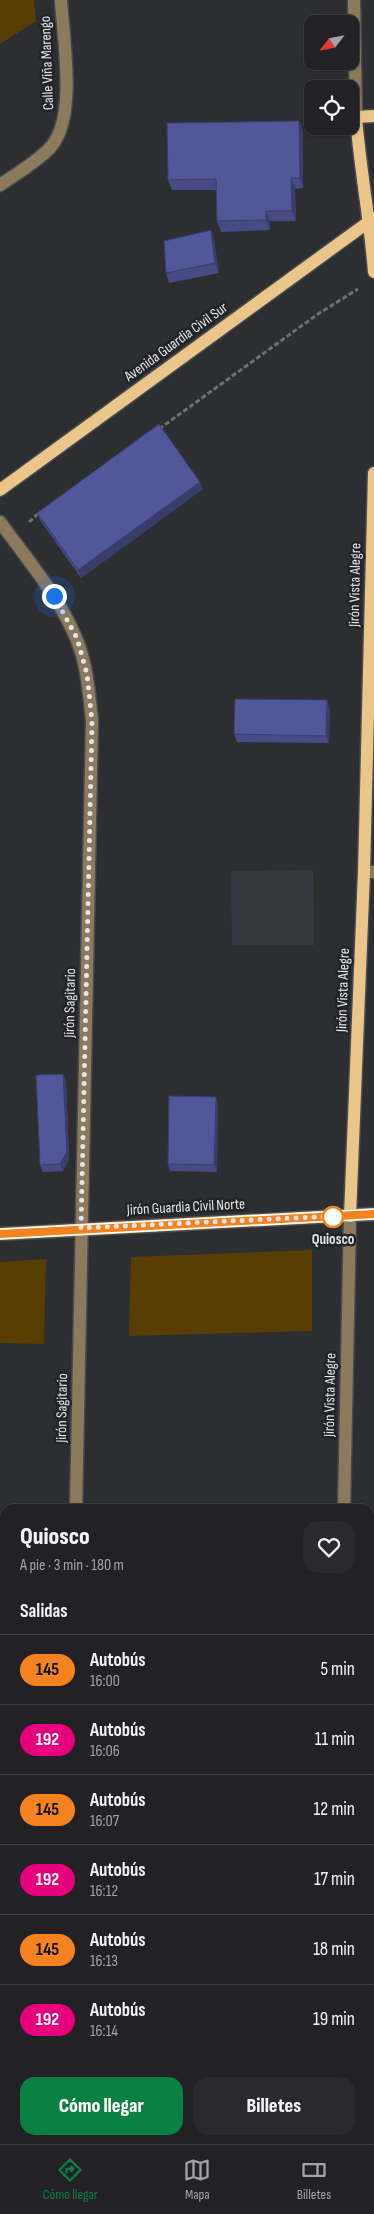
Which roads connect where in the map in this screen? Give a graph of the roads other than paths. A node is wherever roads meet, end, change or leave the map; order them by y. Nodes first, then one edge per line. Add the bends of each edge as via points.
1 (60, 0) edge
2 (354, 0) edge
3 (355, 80) edge
4 (374, 116) edge
5 (359, 117) edge
6 (357, 135) edge
7 (0, 186) edge
8 (372, 219) edge
9 (374, 272) edge
10 (374, 473) edge
11 (0, 490) edge
12 (0, 522) edge
13 (369, 872) edge
14 (374, 1214) edge
15 (350, 1216) junction
16 (81, 1228) junction
17 (0, 1234) edge
18 (76, 1504) edge
19 (344, 1504) edge

1 - 7 street, Calle Viña Marengo via 67,102 63,127 50,148
2 - 3 street
4 - 5 main road
6 - 8 main road via 360,169
8 - 9 main road
8 - 11 main road, Avenida Guardia Civil Sur
10 - 13 main road, Jirón Vista Alegre
12 - 16 street, Jirón Sagitario via 54,596 77,638 87,674 92,721
13 - 15 main road, Jirón Vista Alegre
14 - 15 main road, Jirón Guardia Civil Norte
15 - 16 main road, Jirón Guardia Civil Norte
15 - 19 street, Jirón Vista Alegre
16 - 17 main road, Jirón Guardia Civil Norte
16 - 18 street, Jirón Sagitario

